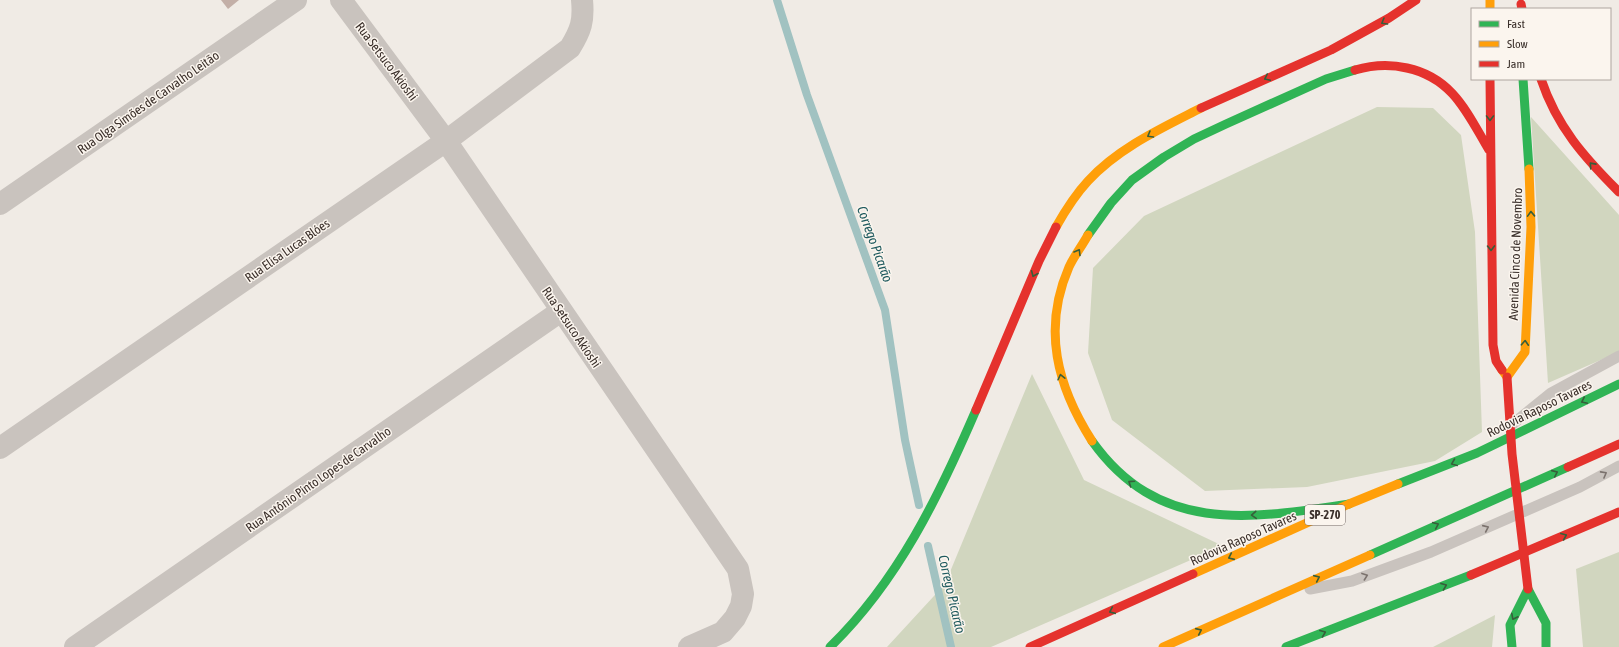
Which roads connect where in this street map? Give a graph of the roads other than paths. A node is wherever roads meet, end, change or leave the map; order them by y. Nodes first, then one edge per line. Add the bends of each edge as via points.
1 (296, 0) edge
2 (341, 0) edge
3 (582, 0) edge
4 (1416, 0) edge
5 (1490, 80) edge
6 (1523, 80) edge
7 (1541, 80) edge
8 (446, 141) junction
9 (1489, 150) junction
10 (1619, 192) edge
11 (0, 204) edge
12 (561, 311) junction
13 (1619, 356) edge
14 (1508, 377) junction
15 (1619, 384) edge
16 (1619, 444) edge
17 (0, 448) edge
18 (1477, 453) junction
19 (1619, 466) edge
20 (1349, 504) junction
21 (1619, 512) edge
22 (1528, 589) junction
23 (1286, 592) junction
24 (75, 647) edge
25 (688, 647) edge
26 (830, 647) edge
27 (1030, 647) edge
28 (1163, 647) edge
29 (1286, 647) edge
30 (1512, 647) edge
31 (1546, 647) edge

1 - 11 street, Rua Olga Simões de Carvalho Leitão
2 - 8 street, Rua Setsuco Akioshi
3 - 8 street, Rua Elisa Lucas Blóes via 581,28 570,48
4 -> 26 main road via 1363,34 1148,135 1116,156 1089,180 1070,202 1041,257 957,454 924,522 876,598
5 -> 9 main road, Avenida Cinco de Novembro
14 -> 6 main road, Avenida Cinco de Novembro via 1524,352 1530,243 1529,166
10 -> 7 main road via 1572,143 1558,120
8 - 12 street, Rua Setsuco Akioshi
8 - 17 street, Rua Elisa Lucas Blóes
9 -> 14 main road, Avenida Cinco de Novembro via 1493,353
20 -> 9 main road via 1228,517 1190,510 1130,484 1094,447 1063,388 1055,354 1054,326 1057,305 1069,267 1099,217 1131,180 1159,160 1193,140 1335,75 1365,66 1405,66 1440,81 1454,95
12 - 24 street, Rua Antônio Pinto Lopes de Carvalho
12 - 25 street, Rua Setsuco Akioshi via 738,569 743,594 735,618 723,632
13 - 18 lane via 1551,393
14 - 22 main road, bridge via 1512,454
15 -> 18 main road, Rodovia Raposo Tavares / SP-270
23 -> 16 main road
18 -> 20 main road, Rodovia Raposo Tavares / SP-270
23 -> 19 lane via 1352,581 1431,552 1580,487
20 -> 27 main road, Rodovia Raposo Tavares / SP-270
29 -> 21 main road via 1449,584
22 -> 30 main road via 1510,625
22 - 31 main road via 1546,623
28 -> 23 main road

